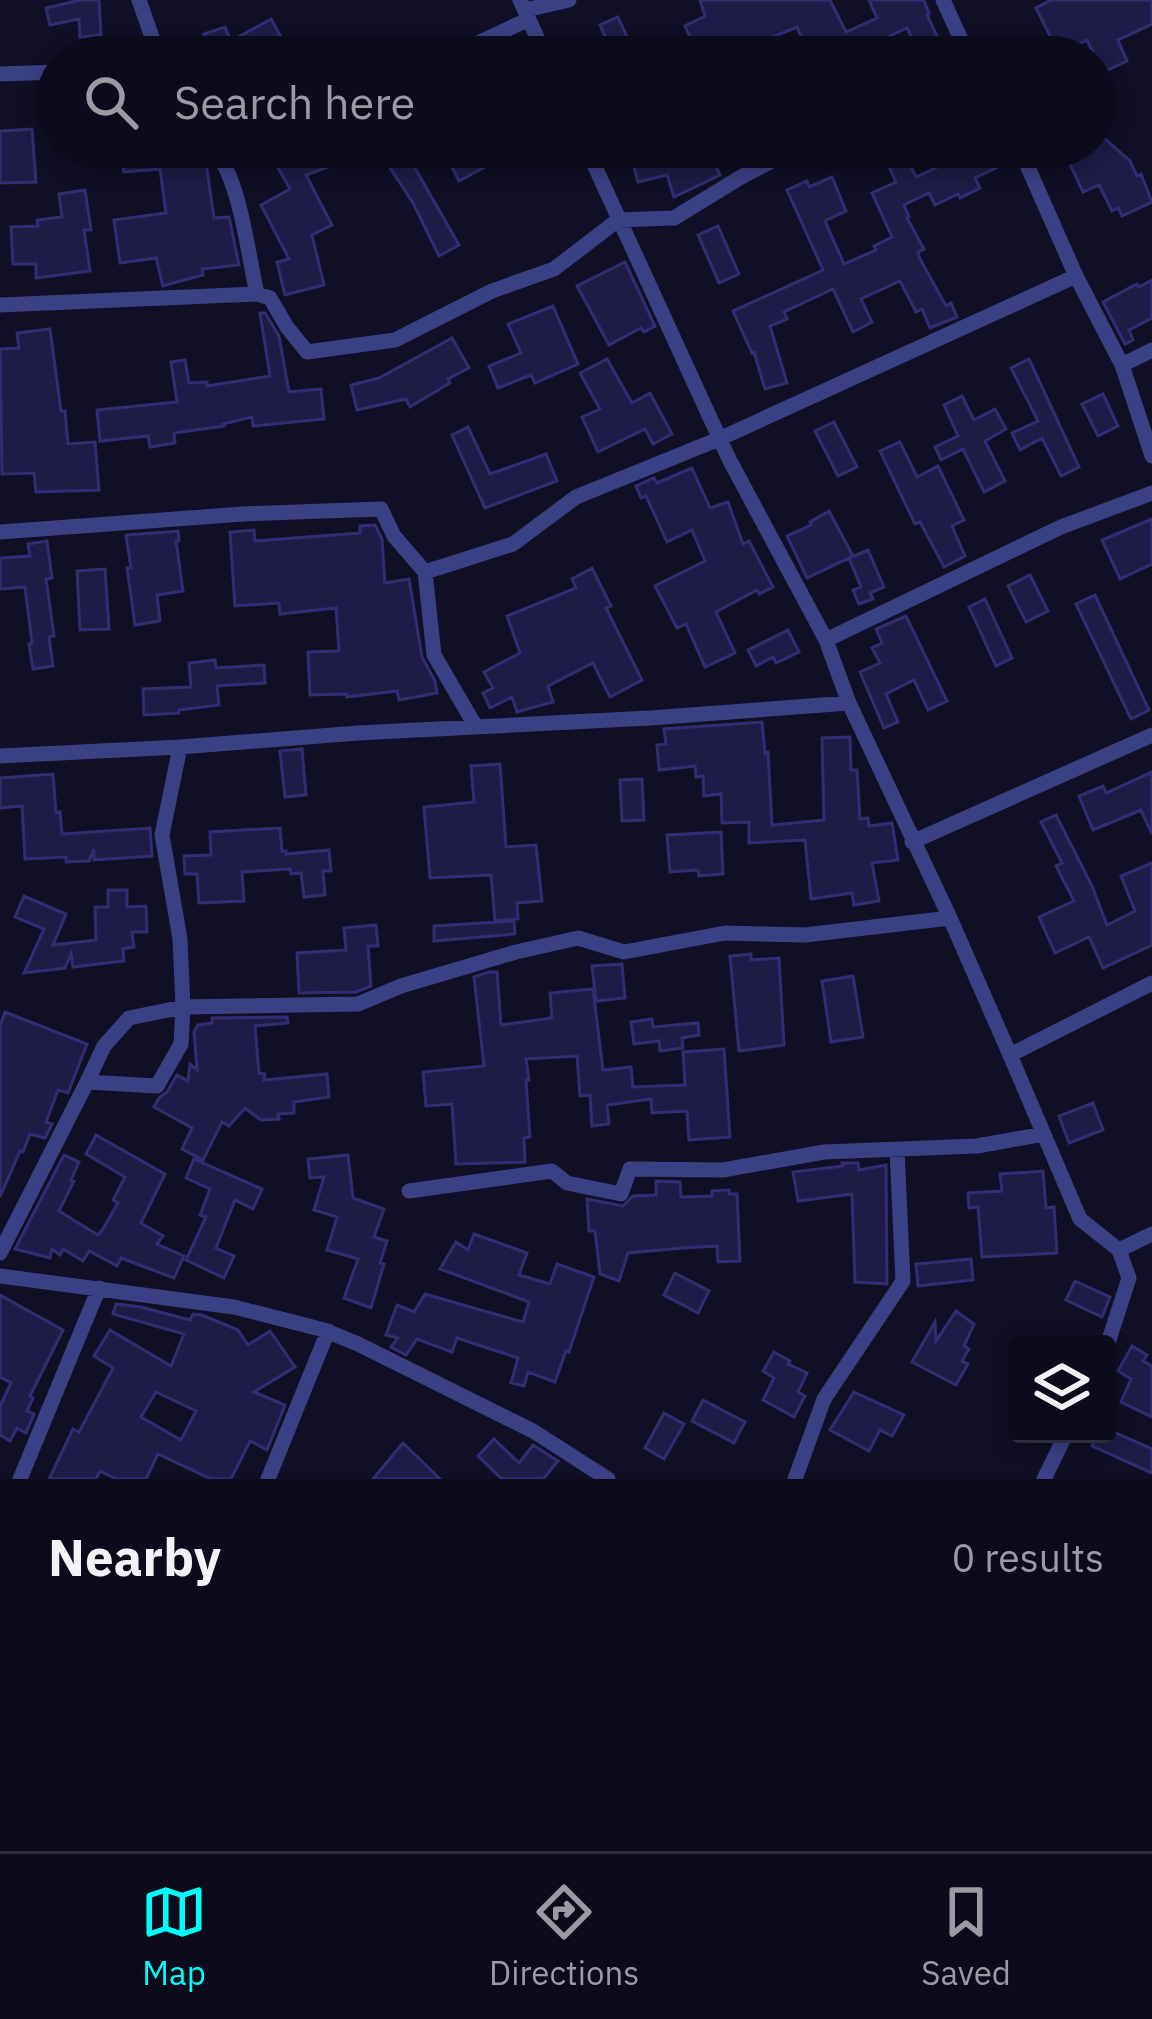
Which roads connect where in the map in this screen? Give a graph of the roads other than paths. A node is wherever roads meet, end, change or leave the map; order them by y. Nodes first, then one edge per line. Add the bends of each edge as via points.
1 (139, 0) edge
2 (569, 0) edge
3 (943, 0) edge
4 (524, 10) edge
5 (152, 36) edge
6 (482, 36) edge
7 (960, 36) edge
8 (36, 73) edge
9 (0, 74) edge
10 (227, 168) edge
11 (595, 168) edge
12 (759, 168) edge
13 (1028, 168) edge
14 (618, 220) junction
15 (1076, 276) junction
16 (256, 294) junction
17 (0, 305) edge
18 (1152, 350) edge
19 (1122, 365) junction
20 (719, 439) junction
21 (1152, 457) edge
22 (1152, 493) edge
23 (0, 532) edge
24 (425, 572) junction
25 (826, 640) junction
26 (849, 703) junction
27 (476, 727) junction
28 (1152, 735) edge
29 (180, 747) junction
30 (0, 756) edge
31 (912, 842) junction
32 (950, 918) junction
33 (1152, 983) edge
34 (183, 1007) junction
35 (1010, 1055) junction
36 (87, 1082) junction
37 (1044, 1134) junction
38 (897, 1150) junction
39 (409, 1191) dead end
40 (1152, 1234) edge
41 (1119, 1250) junction
42 (0, 1252) edge
43 (0, 1276) edge
44 (99, 1288) junction
45 (328, 1331) junction
46 (1111, 1335) edge
47 (1062, 1443) edge
48 (20, 1479) edge
49 (268, 1479) edge
50 (608, 1479) edge
51 (795, 1479) edge
52 (1044, 1479) edge

1 - 5 street
2 - 4 street
3 - 7 street
4 - 6 street
8 - 9 street
10 - 16 street
11 - 14 street
12 - 14 street via 674,218
13 - 15 street
14 - 16 street via 554,269 395,340 307,352 270,298
14 - 20 street
15 - 19 street
15 - 20 street
16 - 17 street
18 - 19 street
19 - 21 street
20 - 24 street via 576,496 513,544
20 - 25 street
22 - 25 street via 1061,527
23 - 24 street via 381,508
24 - 27 street via 434,656
25 - 26 street
26 - 27 street
26 - 31 street
27 - 29 street
28 - 31 street
29 - 30 street
29 - 34 street via 162,835
31 - 32 street
32 - 34 street via 805,935 725,933 624,952 578,938 358,1004
32 - 35 street
33 - 35 street
34 - 36 street via 129,1018
34 - 36 street via 181,1044 157,1086
35 - 37 street
36 - 42 street
37 - 38 street
37 - 41 street via 1079,1220
38 - 39 street via 824,1152 723,1170 629,1169 621,1194 567,1184 552,1171
38 - 51 street via 903,1281 824,1399
40 - 41 street
41 - 46 street via 1129,1278
43 - 44 street
44 - 45 street via 233,1307
44 - 48 street
45 - 49 street
45 - 50 street via 533,1431
47 - 52 street

